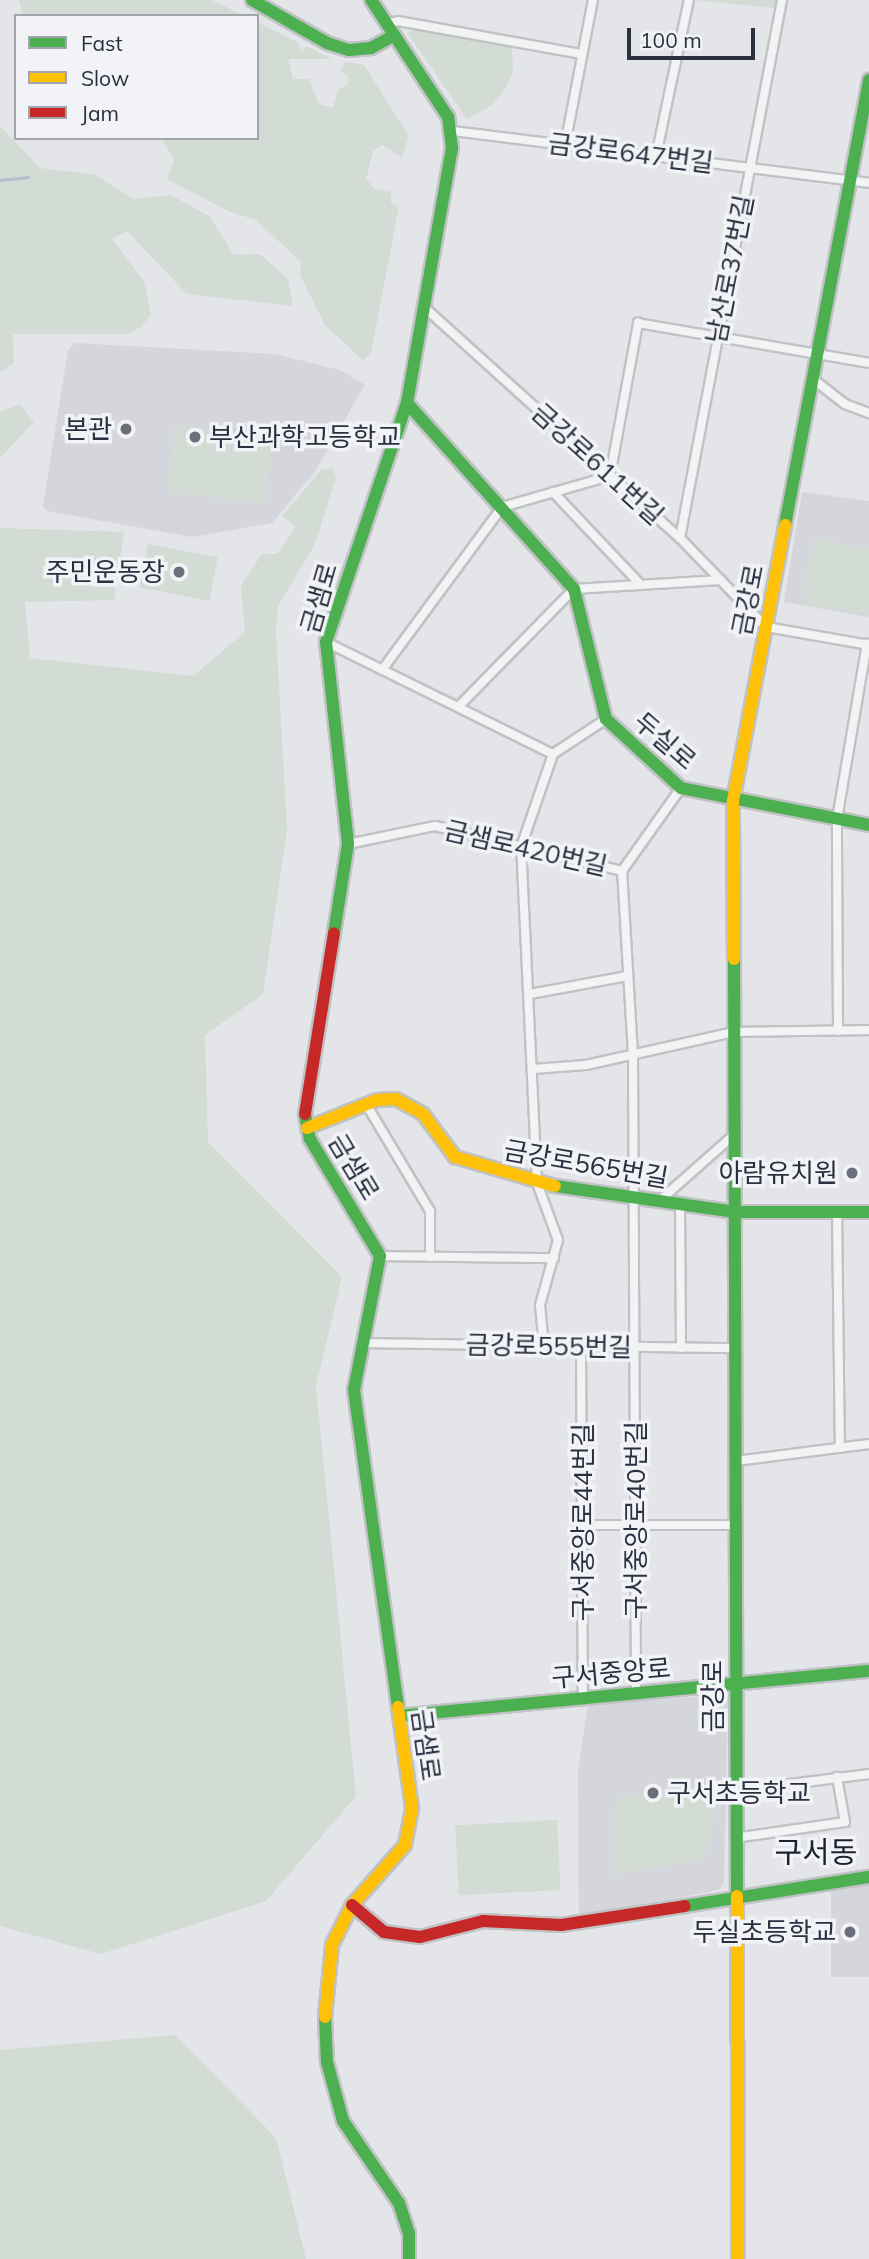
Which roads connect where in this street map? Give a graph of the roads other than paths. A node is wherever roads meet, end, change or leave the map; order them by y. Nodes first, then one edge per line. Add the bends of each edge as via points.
1 (252, 0) edge
2 (371, 0) edge
3 (593, 0) edge
4 (690, 0) edge
5 (782, 0) edge
6 (272, 5) edge
7 (391, 29) junction
8 (582, 54) junction
9 (869, 80) edge
10 (453, 131) junction
11 (565, 145) junction
12 (656, 156) junction
13 (750, 167) junction
14 (850, 180) junction
15 (869, 183) edge
16 (424, 307) junction
17 (717, 337) junction
18 (818, 355) junction
19 (869, 363) edge
20 (813, 379) junction
21 (407, 403) junction
22 (869, 413) edge
23 (610, 476) junction
24 (553, 492) junction
25 (502, 507) junction
26 (680, 538) junction
27 (721, 580) junction
28 (641, 585) junction
29 (574, 589) junction
30 (766, 627) junction
31 (327, 642) junction
32 (868, 644) edge
33 (382, 670) junction
34 (458, 707) junction
35 (606, 719) junction
36 (553, 754) junction
37 (681, 788) junction
38 (733, 801) junction
39 (837, 819) junction
40 (869, 825) edge
41 (348, 844) junction
42 (522, 847) junction
43 (622, 871) junction
44 (627, 976) junction
45 (530, 994) junction
46 (869, 1030) edge
47 (838, 1031) junction
48 (734, 1032) junction
49 (633, 1055) junction
50 (533, 1069) junction
51 (366, 1104) junction
52 (307, 1128) junction
53 (735, 1134) junction
54 (537, 1183) junction
55 (632, 1197) junction
56 (659, 1201) junction
57 (680, 1204) junction
58 (735, 1212) junction
59 (837, 1212) junction
60 (869, 1212) edge
61 (380, 1256) junction
62 (430, 1257) junction
63 (554, 1258) junction
64 (361, 1343) junction
65 (544, 1346) junction
66 (581, 1346) junction
67 (635, 1347) junction
68 (681, 1348) junction
69 (736, 1349) junction
70 (869, 1444) edge
71 (840, 1448) junction
72 (736, 1461) junction
73 (583, 1525) junction
74 (636, 1525) junction
75 (737, 1525) junction
76 (869, 1671) edge
77 (736, 1684) junction
78 (636, 1693) junction
79 (583, 1699) junction
80 (399, 1716) junction
81 (869, 1773) edge
82 (837, 1777) junction
83 (735, 1791) junction
84 (735, 1838) junction
85 (869, 1877) edge
86 (735, 1896) junction
87 (352, 1905) junction
88 (409, 2259) edge
89 (738, 2259) edge

1 - 6 street
2 - 7 street
3 - 8 street
4 - 12 street
5 - 13 street, 남산로37번길
6 - 7 street via 327,43 349,50 371,48
7 - 8 street via 398,21
7 - 10 street
8 - 11 street
9 - 14 street, 금강로
10 - 11 street, 금강로647번길
10 - 16 street, 금샘로
11 - 12 street, 금강로647번길
12 - 13 street, 금강로647번길
13 - 14 street, 금강로647번길
13 - 17 street, 남산로37번길
14 - 15 street, 금강로647번길
14 - 18 street, 금강로
16 - 21 street, 금샘로
16 - 23 street, 금강로611번길
17 - 18 street
17 - 23 street via 638,323
17 - 26 street, 남산로37번길
18 - 19 street
18 - 20 street, 금강로
20 - 22 street via 845,404
20 - 30 street, 금강로
21 - 25 street, 두실로
21 - 31 street, 금샘로
23 - 24 street
23 - 26 street, 금강로611번길
24 - 25 street
24 - 28 street
25 - 29 street, 두실로
25 - 33 street
26 - 27 street, 금강로611번길
27 - 28 street
27 - 30 street, 금강로611번길
28 - 29 street
29 - 34 street
29 - 35 street, 두실로
30 - 32 street
30 - 38 street, 금강로
31 - 33 street
31 - 41 street, 금샘로
32 - 39 street
33 - 34 street
34 - 36 street
35 - 36 street
35 - 37 street, 두실로
36 - 42 street
37 - 38 street, 두실로
37 - 43 street
38 - 39 street, 두실로
38 - 48 street, 금강로
39 - 40 street, 두실로
39 - 47 street
41 - 42 street, 금샘로420번길 via 435,826
41 - 52 street, 금샘로
42 - 43 street, 금샘로420번길
42 - 45 street
43 - 44 street, 구서중앙로40번길
44 - 45 street
44 - 49 street, 구서중앙로40번길
45 - 50 street
46 - 47 street
47 - 48 street
48 - 49 street
48 - 53 street, 금강로
49 - 50 street
49 - 55 street, 구서중앙로40번길
50 - 54 street
51 - 52 street, 금강로565번길
51 - 54 street, 금강로565번길 via 396,1099 423,1114 455,1157
51 - 62 street via 430,1211
52 - 61 street, 금샘로
53 - 56 street
53 - 58 street, 금강로
54 - 55 street, 금강로565번길
54 - 63 street via 556,1229
55 - 56 street, 금강로565번길
55 - 67 street, 구서중앙로40번길
56 - 57 street, 금강로565번길
57 - 58 street, 금강로565번길
57 - 68 street, 금강로565번길
58 - 59 street, 금강로565번길
58 - 69 street, 금강로
59 - 60 street, 금강로565번길
59 - 71 street
61 - 62 street
61 - 64 street, 금샘로
62 - 63 street
63 - 65 street via 540,1305
64 - 65 street, 금강로555번길
64 - 80 street, 금샘로 via 355,1404
65 - 66 street, 금강로555번길
66 - 67 street, 금강로555번길
66 - 73 street, 구서중앙로44번길
67 - 68 street, 금강로555번길
67 - 74 street, 구서중앙로40번길
68 - 69 street, 금강로555번길
69 - 72 street, 금강로
70 - 71 street
71 - 72 street
72 - 75 street, 금강로
73 - 74 street
73 - 79 street, 구서중앙로44번길
74 - 75 street
74 - 78 street, 구서중앙로40번길
75 - 77 street, 금강로
76 - 77 street, 구서중앙로
77 - 78 street, 구서중앙로
77 - 83 street, 금강로
78 - 79 street, 구서중앙로
79 - 80 street, 구서중앙로
80 - 87 street, 금샘로 via 412,1808 409,1834
81 - 82 street
82 - 83 street
82 - 84 street via 845,1822
83 - 84 street, 금강로
84 - 86 street, 금강로
85 - 86 street
86 - 87 street via 561,1925 483,1921 420,1937 384,1932
86 - 89 street, 금강로
87 - 88 street, 금샘로 via 332,1945 327,1969 330,2083 343,2121 399,2203 409,2233

